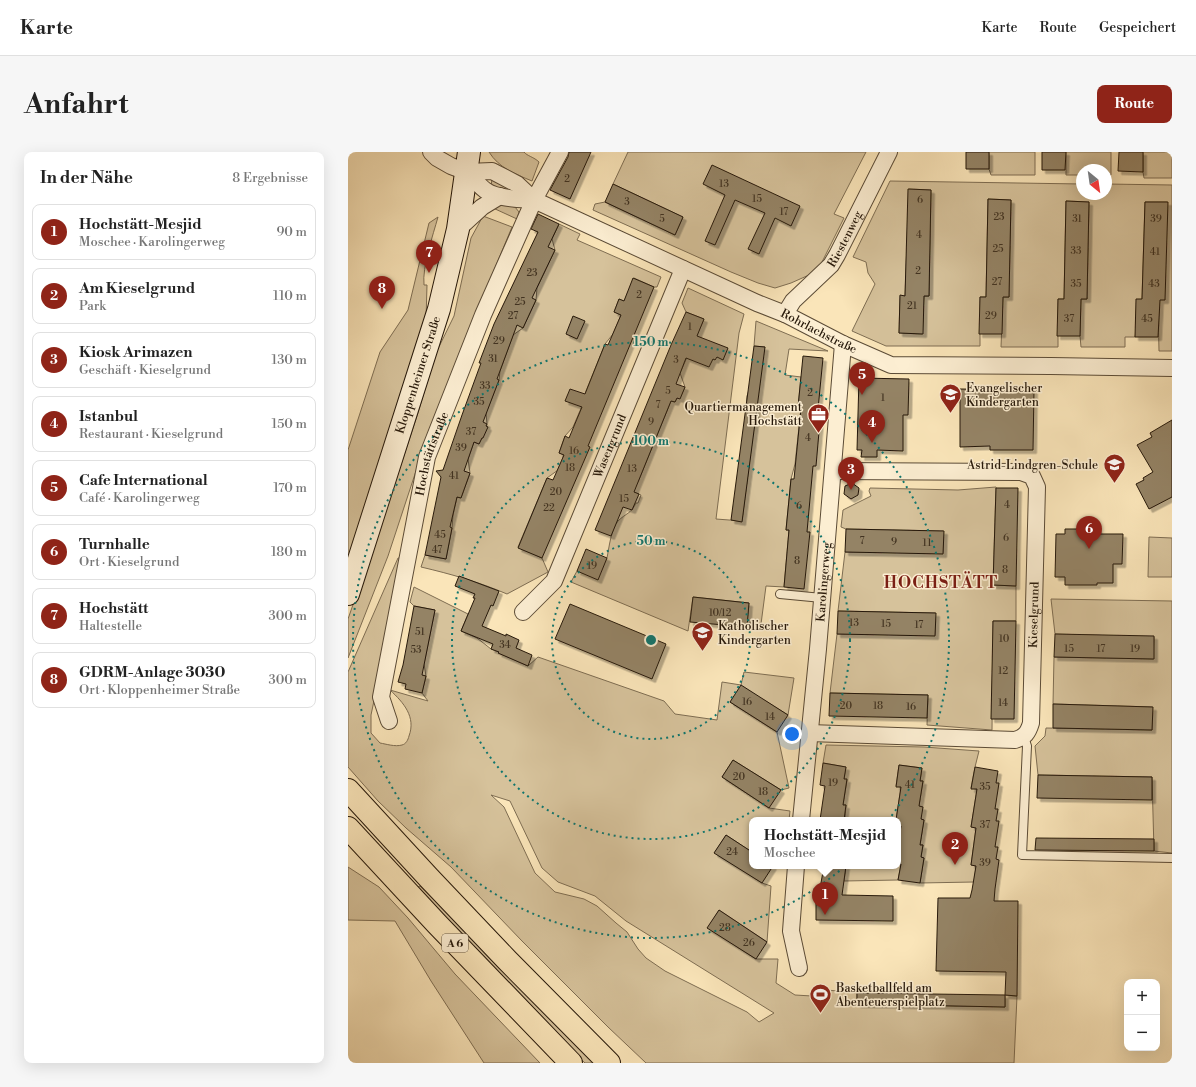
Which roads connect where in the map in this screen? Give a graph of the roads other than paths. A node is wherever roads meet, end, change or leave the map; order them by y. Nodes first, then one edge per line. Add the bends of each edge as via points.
1 (430, 152) edge
2 (889, 152) edge
3 (554, 153) edge
4 (468, 162) edge
5 (500, 196) junction
6 (534, 200) junction
7 (458, 229) junction
8 (683, 269) junction
9 (785, 314) junction
10 (843, 344) junction
11 (1172, 368) edge
12 (833, 471) junction
13 (348, 594) edge
14 (780, 594) dead end
15 (822, 598) junction
16 (523, 612) dead end
17 (389, 721) dead end
18 (809, 733) junction
19 (1024, 737) junction
20 (348, 790) edge
21 (801, 817) edge
22 (348, 828) edge
23 (1172, 858) edge
24 (796, 869) edge
25 (799, 968) dead end
26 (567, 1060) edge
27 (609, 1063) edge

1 - 4 street via 451,166
2 - 9 street, Riestenweg via 831,266 793,301
3 - 6 street, Hochstättstraße
4 - 5 street, Rohrlachstraße via 486,191
4 - 6 street, Rohrlachstraße via 516,184
4 - 7 main road, Kloppenheimer Straße
5 - 6 street, Rohrlachstraße
5 - 7 street via 484,206
6 - 8 street, Rohrlachstraße
6 - 17 street, Hochstättstraße via 483,315 427,457 381,696
7 - 13 main road, Kloppenheimer Straße via 431,336
8 - 9 street, Rohrlachstraße
8 - 16 street, Wasengrund via 554,581
9 - 10 street, Rohrlachstraße
10 - 11 street, Rohrlachstraße via 891,365
10 - 12 street, Karolingerweg
12 - 15 street, Karolingerweg
12 - 19 street, Kieselgrund via 1021,472 1032,476 1037,487 1033,671 1031,723 1029,732
14 - 15 lane
15 - 18 street, Karolingerweg
18 - 19 street via 1015,740
18 - 21 street, Karolingerweg
19 - 23 lane via 1027,746 1022,856
20 - 27 highway, A 6 via 507,960
22 - 26 highway, A 6
24 - 25 street via 790,931

